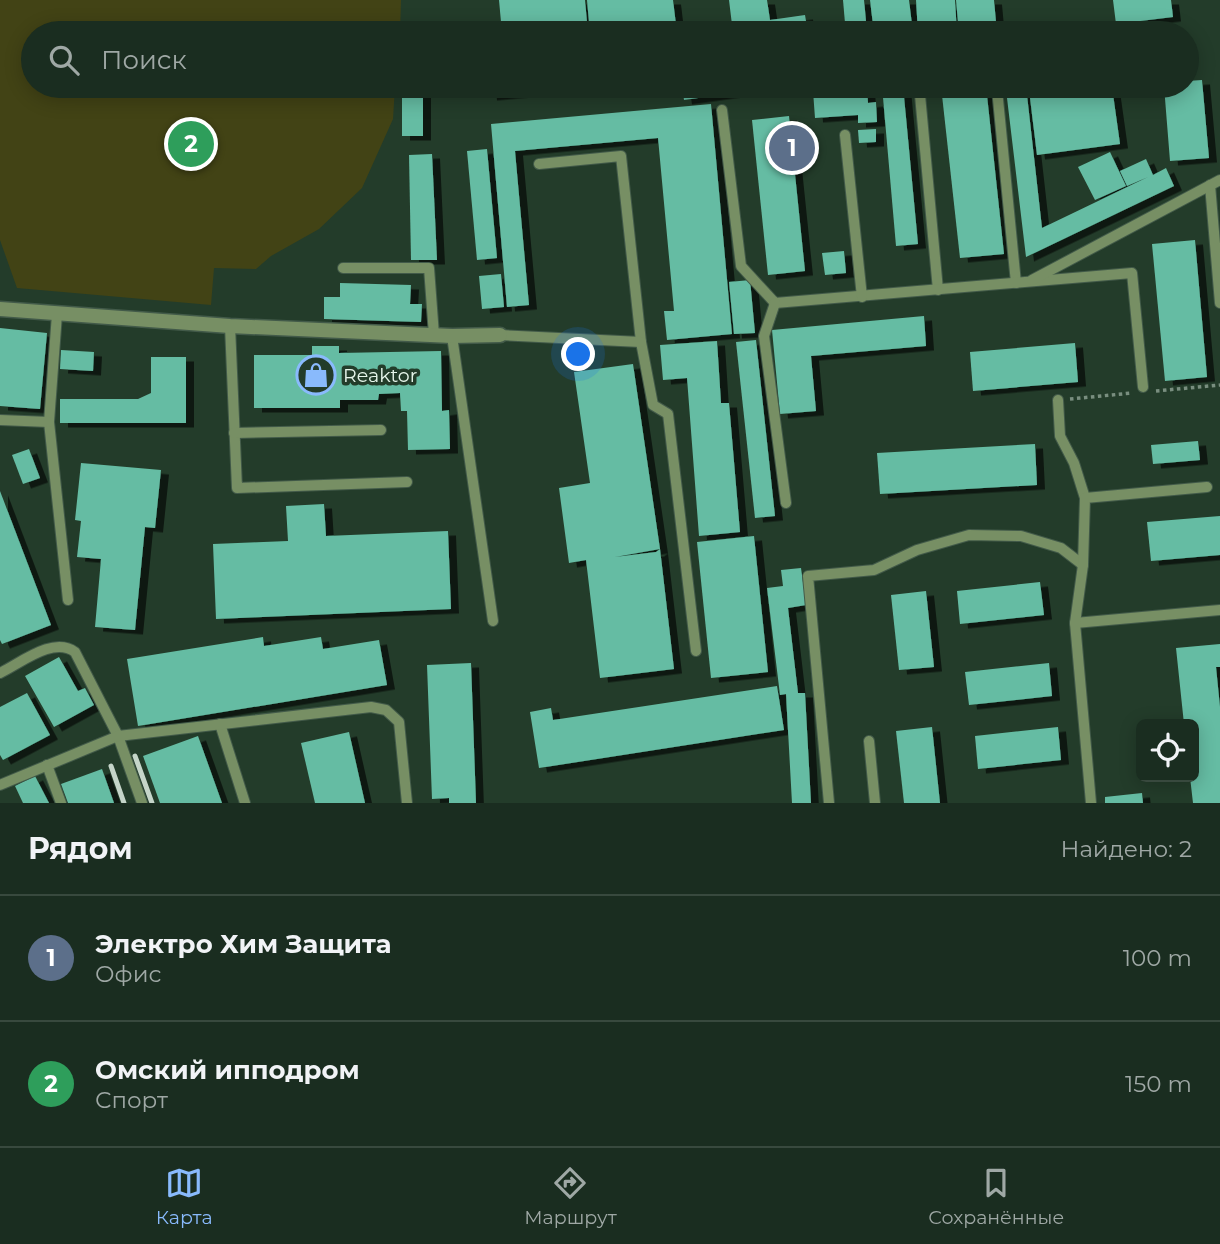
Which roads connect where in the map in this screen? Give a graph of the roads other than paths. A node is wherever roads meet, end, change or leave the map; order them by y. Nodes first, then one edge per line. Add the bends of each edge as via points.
1 (920, 98) edge
2 (998, 98) edge
3 (722, 110) dead end
4 (845, 135) dead end
5 (539, 164) dead end
6 (1220, 180) edge
7 (1210, 185) junction
8 (344, 268) dead end
9 (1029, 282) junction
10 (1016, 283) junction
11 (938, 290) junction
12 (862, 297) junction
13 (775, 303) junction
14 (1220, 303) edge
15 (0, 309) edge
16 (57, 314) junction
17 (230, 326) junction
18 (434, 335) junction
19 (500, 335) joint
20 (452, 336) junction
21 (641, 342) junction
22 (1143, 390) road end
23 (1058, 400) road end
24 (0, 420) edge
25 (49, 422) junction
26 (381, 430) dead end
27 (234, 433) junction
28 (407, 482) dead end
29 (1207, 487) dead end
30 (1085, 498) junction
31 (786, 503) dead end
32 (1083, 565) junction
33 (68, 600) dead end
34 (1220, 610) edge
35 (493, 621) dead end
36 (1075, 623) junction
37 (696, 651) dead end
38 (0, 673) edge
39 (220, 724) junction
40 (118, 736) junction
41 (869, 741) dead end
42 (47, 765) junction
43 (0, 785) edge
44 (61, 803) edge
45 (142, 803) edge
46 (245, 803) edge
47 (407, 803) edge
48 (829, 803) edge
49 (875, 803) edge
50 (1091, 803) edge

1 - 11 lane
2 - 10 lane
3 - 13 lane via 741,266
4 - 12 lane
5 - 21 lane via 621,156
6 - 7 lane
7 - 9 lane
7 - 14 lane
8 - 18 lane via 429,268
9 - 10 lane
9 - 22 lane via 1132,273
10 - 11 lane
11 - 12 lane
12 - 13 lane
13 - 31 lane via 764,336
15 - 16 street
16 - 17 street
16 - 25 lane
17 - 18 street
17 - 27 lane
18 - 20 street
19 - 20 street
19 - 21 lane
20 - 35 lane
21 - 37 lane via 653,405 668,414
23 - 30 lane via 1060,436
24 - 25 lane
25 - 33 lane
26 - 27 lane
27 - 28 lane via 237,488
29 - 30 lane
30 - 32 lane
32 - 36 lane
32 - 48 lane via 1062,548 1021,536 969,535 917,550 874,570 808,576
34 - 36 lane
36 - 50 lane
38 - 40 lane via 53,646 68,646
39 - 40 lane
39 - 46 lane
39 - 47 lane via 371,707 386,710 399,722
40 - 42 lane
40 - 45 lane
41 - 49 lane
42 - 43 lane
42 - 44 lane

